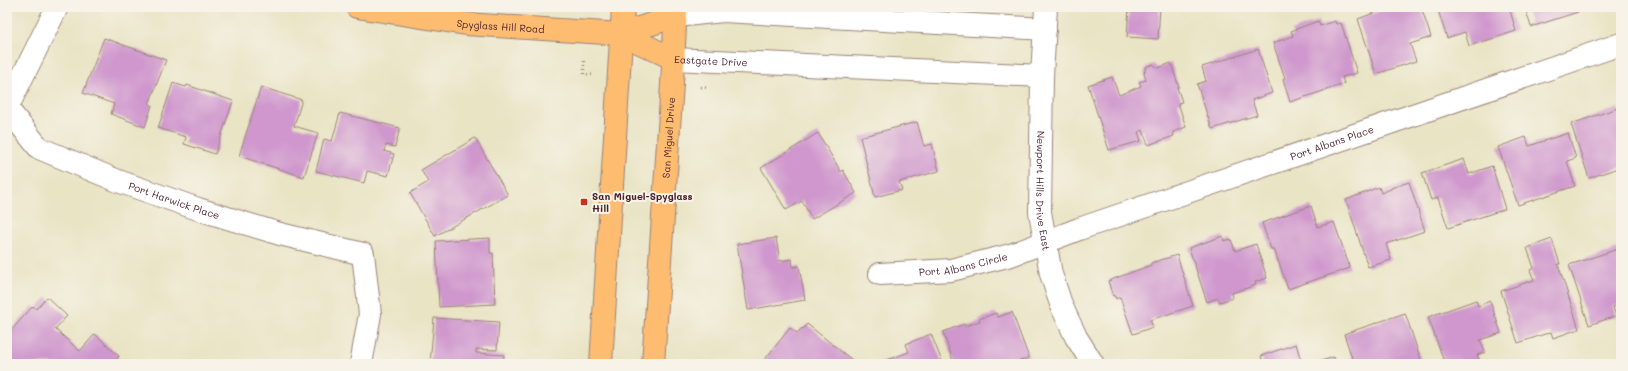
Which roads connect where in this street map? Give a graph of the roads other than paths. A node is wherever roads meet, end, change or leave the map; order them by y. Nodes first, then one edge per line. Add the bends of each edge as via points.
1 (57, 7) edge
2 (357, 7) edge
3 (623, 7) edge
4 (1046, 7) edge
5 (676, 11) edge
6 (1045, 29) junction
7 (621, 34) junction
8 (1621, 44) edge
9 (674, 59) junction
10 (1042, 76) junction
11 (7, 108) edge
12 (1044, 243) junction
13 (880, 274) dead end
14 (361, 364) edge
15 (601, 364) edge
16 (653, 364) edge
17 (1093, 364) edge

1 - 11 street
2 - 7 main road, Spyglass Hill Road via 466,24
3 - 7 main road
4 - 6 street, Newport Hills Drive East
5 - 6 street via 723,11
5 - 7 main road
5 - 9 main road, San Miguel Drive
6 - 10 street, Newport Hills Drive East
7 - 9 main road, Eastgate Drive
7 - 15 main road
8 - 12 street, Port Albans Place
9 - 10 street, Eastgate Drive
9 - 16 main road, San Miguel Drive
10 - 12 street, Newport Hills Drive East via 1040,212
11 - 14 street, Port Harwick Place via 39,148 104,175 198,209 280,234 363,254 370,314
12 - 13 street, Port Albans Circle via 1011,256 951,270
12 - 17 street, Newport Hills Drive East via 1062,306 1076,337

